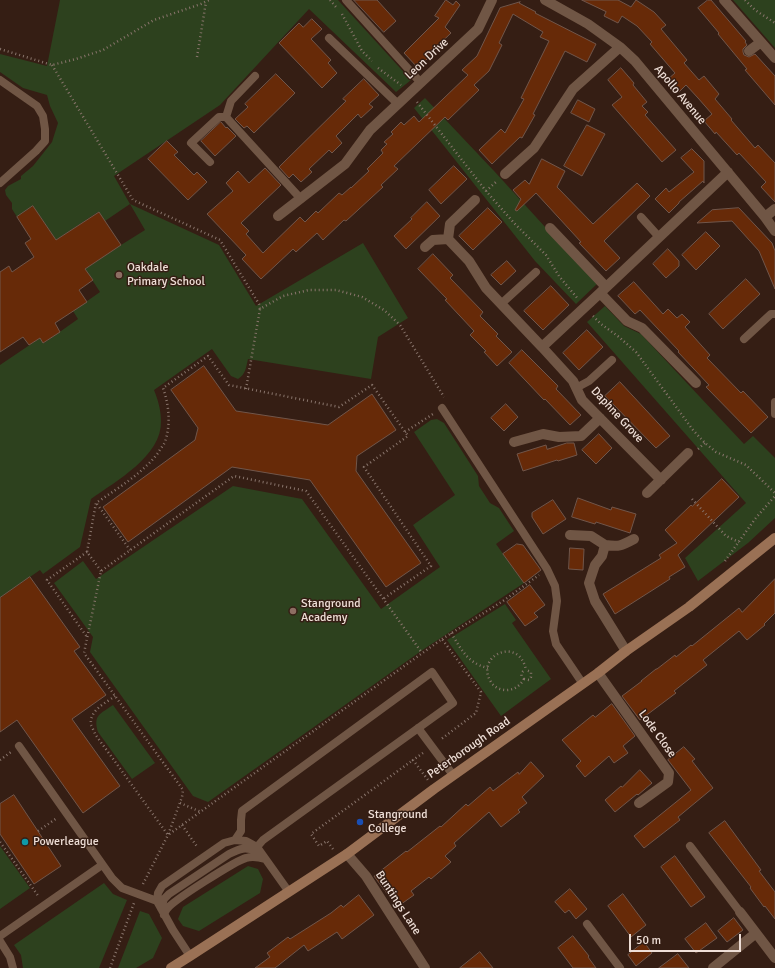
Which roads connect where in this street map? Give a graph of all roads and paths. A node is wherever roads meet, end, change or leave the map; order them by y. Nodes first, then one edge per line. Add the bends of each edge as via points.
1 (330, 0) edge
2 (346, 0) edge
3 (492, 0) edge
4 (545, 0) edge
5 (724, 0) edge
6 (745, 0) edge
7 (207, 1) edge
8 (338, 9) dead end
9 (341, 13) dead end
10 (775, 23) edge
11 (329, 38) dead end
12 (761, 42) junction
13 (620, 47) junction
14 (0, 49) edge
15 (749, 51) dead end
16 (197, 57) dead end
17 (775, 58) edge
18 (373, 62) dead end
19 (52, 65) junction
20 (378, 67) dead end
21 (255, 76) dead end
22 (0, 80) edge
23 (421, 83) junction
24 (410, 93) junction
25 (398, 104) junction
26 (226, 118) junction
27 (210, 162) dead end
28 (728, 172) junction
29 (505, 174) joint
30 (0, 183) edge
31 (486, 191) junction
32 (301, 198) junction
33 (475, 200) joint
34 (775, 209) edge
35 (278, 216) dead end
36 (641, 217) dead end
37 (765, 217) junction
38 (550, 228) dead end
39 (775, 230) edge
40 (659, 237) junction
41 (448, 239) junction
42 (425, 247) dead end
43 (536, 272) dead end
44 (603, 290) junction
45 (502, 304) junction
46 (585, 307) junction
47 (260, 309) junction
48 (775, 314) edge
49 (744, 339) dead end
50 (542, 347) junction
51 (612, 360) dead end
52 (696, 383) dead end
53 (576, 388) junction
54 (246, 389) junction
55 (775, 402) edge
56 (442, 408) junction
57 (775, 414) edge
58 (600, 418) junction
59 (405, 432) junction
60 (514, 442) dead end
61 (688, 453) dead end
62 (661, 480) junction
63 (647, 493) dead end
64 (775, 493) edge
65 (775, 496) edge
66 (692, 499) dead end
67 (96, 504) junction
68 (570, 535) dead end
69 (775, 538) edge
70 (634, 539) dead end
71 (739, 542) junction
72 (605, 545) junction
73 (130, 550) junction
74 (87, 552) junction
75 (723, 563) dead end
76 (547, 569) junction
77 (101, 571) junction
78 (383, 599) junction
79 (451, 634) junction
80 (88, 637) junction
81 (442, 639) dead end
82 (626, 651) junction
83 (422, 653) dead end
84 (488, 668) junction
85 (526, 670) junction
86 (598, 673) junction
87 (524, 679) junction
88 (583, 684) junction
89 (115, 696) junction
90 (418, 728) junction
91 (19, 746) dead end
92 (413, 760) dead end
93 (453, 776) junction
94 (180, 803) junction
95 (639, 803) dead end
96 (65, 812) junction
97 (201, 812) dead end
98 (182, 825) dead end
99 (38, 831) dead end
100 (168, 835) junction
101 (235, 840) junction
102 (0, 842) edge
103 (690, 846) dead end
104 (258, 849) junction
105 (11, 850) dead end
106 (8, 852) junction
107 (343, 856) junction
108 (204, 857) junction
109 (265, 859) junction
110 (102, 866) junction
111 (289, 892) junction
112 (138, 893) junction
113 (45, 905) junction
114 (161, 908) junction
115 (740, 912) joint
116 (587, 924) dead end
117 (756, 933) junction
118 (0, 936) edge
119 (0, 941) edge
120 (190, 956) junction
121 (775, 958) edge
122 (13, 968) edge
123 (110, 968) edge
124 (171, 968) edge
125 (425, 968) edge
126 (620, 968) edge
127 (714, 968) edge

1 - 8 path
2 - 23 lane
3 - 23 street, Leon Drive via 478,29
4 - 13 street, Apollo Avenue via 588,24
5 - 12 street
6 - 10 path
7 - 16 path
7 - 19 path via 154,20 103,50
9 - 18 path via 362,51
11 - 25 lane
12 - 15 street
12 - 17 street
13 - 28 street, Apollo Avenue via 635,61
13 - 29 street via 573,89 534,148
14 - 19 path
19 - 47 path via 133,200 220,240
20 - 24 path
21 - 26 lane via 232,101
22 - 30 lane via 37,106 43,116 45,141
23 - 24 street, Leon Drive
24 - 25 street, Leon Drive
24 - 31 path
25 - 32 street, Leon Drive via 370,130 345,164
26 - 27 lane via 219,117 192,143
26 - 32 lane
28 - 37 street, Apollo Avenue
28 - 40 street
29 - 31 path
31 - 33 path
31 - 46 path via 546,255 558,276
32 - 35 street, Leon Drive
33 - 41 street via 450,224
34 - 37 street
36 - 40 lane
37 - 39 street, Apollo Avenue
38 - 44 street
40 - 44 street
41 - 42 street via 433,240
41 - 45 street, Daphne Grove via 469,261 486,288
43 - 45 lane
44 - 46 street
44 - 52 street via 627,321 642,328
45 - 50 street, Daphne Grove
46 - 50 street
46 - 64 path via 601,324 636,352 705,443 716,452 746,465
47 - 54 path
47 - 56 path via 283,296 309,290 336,290 362,297 384,310 400,325 447,402
48 - 49 lane
50 - 53 street, Daphne Grove via 573,381
51 - 53 lane via 589,381
53 - 58 street, Daphne Grove via 582,400
54 - 59 path via 339,407 372,385
54 - 67 path via 229,386 208,356 163,388 169,422 164,443 140,472
55 - 57 lane
56 - 59 path
56 - 76 lane
58 - 60 street via 582,436 559,437 543,434
58 - 62 street, Daphne Grove
59 - 78 path via 408,436 364,467 431,566
61 - 62 street
62 - 63 street
65 - 71 path
66 - 71 path via 726,536
67 - 73 path
67 - 74 path
68 - 72 street via 591,536
69 - 82 main road, Peterborough Road via 689,607
70 - 72 street via 622,546
71 - 75 path
72 - 82 street via 589,583 594,601
73 - 77 path
73 - 78 path via 234,476 306,491
74 - 77 path
74 - 80 path via 47,580
76 - 79 path
76 - 88 lane via 555,586 557,601 553,631 556,644
77 - 80 path
78 - 83 path
79 - 81 path
79 - 84 path via 468,659
80 - 89 path via 84,653
82 - 86 main road, Peterborough Road
84 - 85 path via 494,656 506,651 522,659
84 - 87 path via 492,684 504,690 517,687
85 - 87 path via 522,674
85 - 87 path via 531,672 531,677 529,680
86 - 88 main road, Peterborough Road
86 - 95 street, Lode Close via 669,773 668,782
88 - 93 main road, Peterborough Road
89 - 94 path via 183,790
89 - 100 path via 96,710 91,725
90 - 93 lane
90 - 101 lane via 453,703 432,672 242,811 241,831
90 - 104 lane via 262,840
91 - 96 lane
92 - 107 path via 311,834 319,846 327,841
93 - 107 main road, Peterborough Road
94 - 97 path
94 - 100 path
96 - 99 path
96 - 110 lane
98 - 108 path
100 - 112 path
101 - 104 lane via 246,841
101 - 108 lane via 224,843
102 - 106 path
103 - 115 lane
104 - 109 lane
104 - 114 lane via 239,849 229,854 169,894
105 - 106 path
106 - 113 path
107 - 111 main road, Peterborough Road
107 - 125 street, Buntings Lane via 366,876
108 - 114 lane via 162,886 158,892
109 - 111 lane
109 - 114 lane via 254,856 245,858 166,909
110 - 112 lane via 122,888
110 - 113 lane
111 - 120 main road, Peterborough Road
112 - 114 lane
112 - 123 path
113 - 118 lane
114 - 120 lane
115 - 117 street
116 - 126 lane
117 - 121 street
117 - 127 street
119 - 122 lane via 10,957
120 - 124 main road, Peterborough Road

